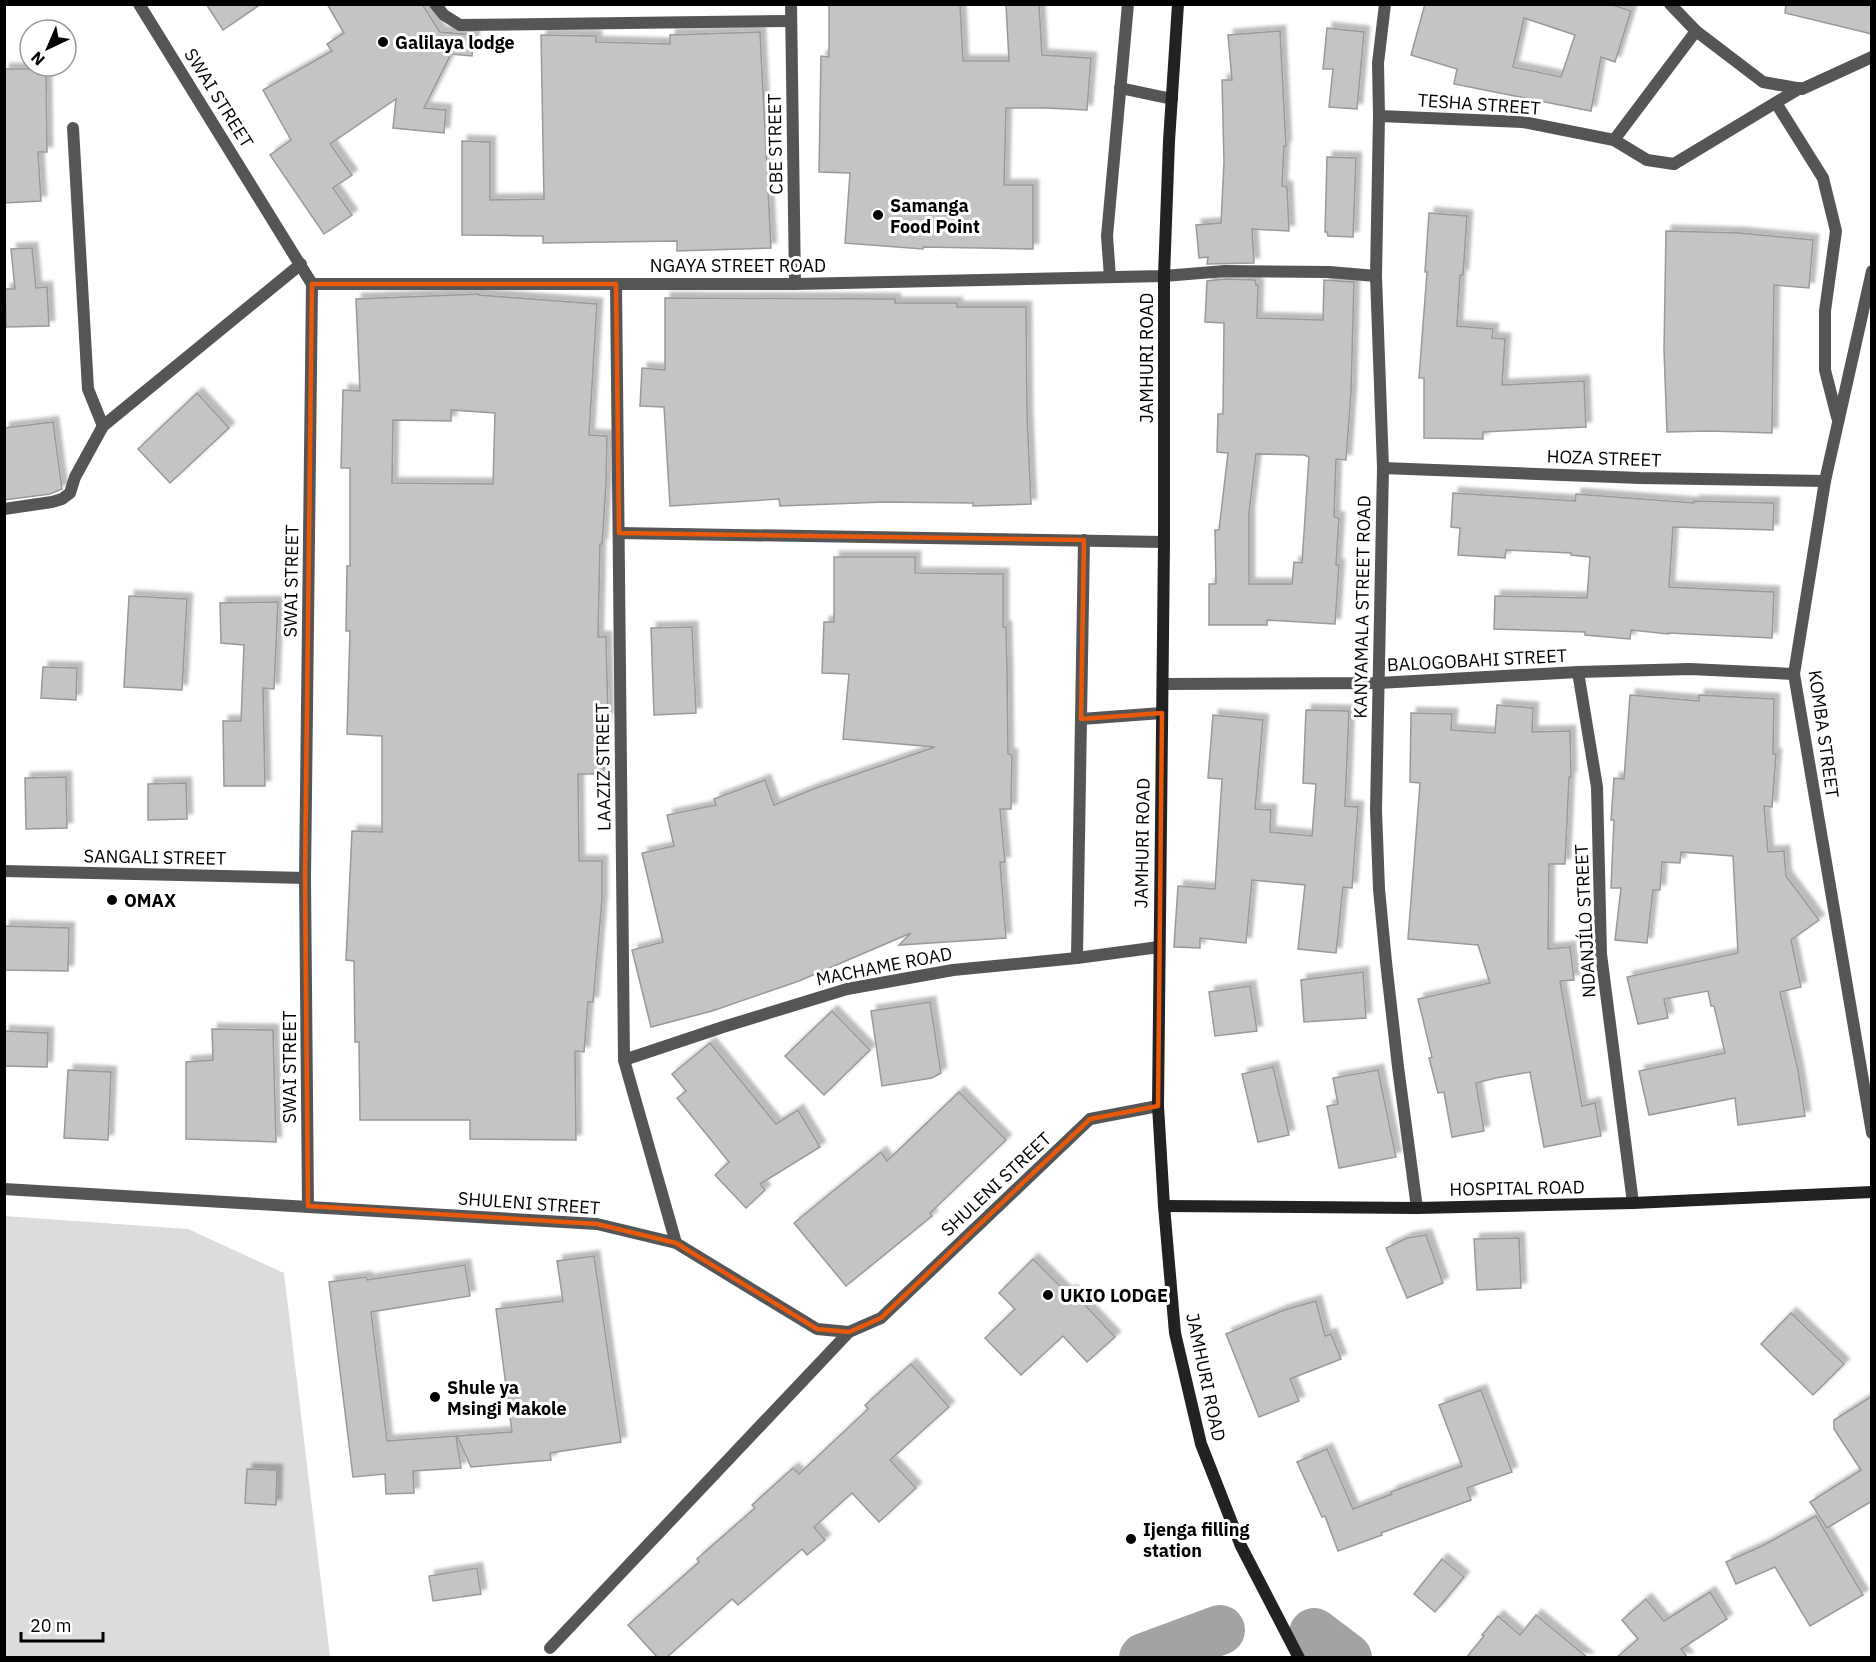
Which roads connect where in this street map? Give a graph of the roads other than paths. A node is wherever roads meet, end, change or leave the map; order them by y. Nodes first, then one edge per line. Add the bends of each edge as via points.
1 (139, 4) edge
2 (435, 4) edge
3 (791, 4) edge
4 (1128, 4) edge
5 (1178, 4) edge
6 (1384, 4) edge
7 (1670, 4) edge
8 (791, 21) junction
9 (1696, 31) junction
10 (1872, 57) edge
11 (1120, 88) junction
12 (1800, 88) junction
13 (1172, 99) junction
14 (1776, 103) junction
15 (1379, 116) junction
16 (73, 128) dead end
17 (1614, 140) junction
18 (301, 264) junction
19 (1872, 271) edge
20 (1164, 276) junction
21 (1377, 276) junction
22 (1110, 277) junction
23 (312, 284) junction
24 (616, 284) junction
25 (795, 284) junction
26 (1838, 421) junction
27 (103, 426) junction
28 (1383, 468) junction
29 (1825, 481) junction
30 (4, 509) edge
31 (619, 532) junction
32 (1084, 540) junction
33 (1164, 542) junction
34 (1578, 672) junction
35 (1794, 674) junction
36 (1378, 683) junction
37 (1163, 684) junction
38 (1162, 713) junction
39 (1081, 719) junction
40 (4, 871) edge
41 (305, 878) junction
42 (1159, 947) junction
43 (1077, 958) junction
44 (624, 1060) junction
45 (1158, 1106) junction
46 (1872, 1133) edge
47 (4, 1189) edge
48 (1872, 1192) edge
49 (1633, 1203) junction
50 (308, 1206) junction
51 (1164, 1206) junction
52 (1417, 1208) junction
53 (676, 1243) junction
54 (849, 1332) junction
55 (550, 1648) dead end
56 (1299, 1658) edge

1 - 18 street, SWAI STREET
2 - 8 street via 460,25
3 - 8 street, CBE STREET
4 - 11 street
5 - 13 main road, JAMHURI ROAD
6 - 15 street, KANYAMALA STREET ROAD via 1378,63
7 - 9 street
8 - 25 street, CBE STREET
9 - 12 street via 1762,82
9 - 17 street
10 - 12 street, TESHA STREET
11 - 13 street
11 - 22 street via 1107,236
12 - 14 street, TESHA STREET
13 - 20 main road, JAMHURI ROAD
14 - 17 street, TESHA STREET via 1674,164 1647,160
14 - 26 street via 1823,178 1836,231 1825,311 1825,370
15 - 17 street, TESHA STREET via 1522,122
15 - 21 street, KANYAMALA STREET ROAD
16 - 27 street via 88,388
18 - 23 street, SWAI STREET
18 - 27 street
19 - 26 street, KOMBA STREET
20 - 21 street via 1225,270
20 - 22 street, NGAYA STREET ROAD
20 - 33 main road, JAMHURI ROAD
21 - 28 street, KANYAMALA STREET ROAD
22 - 25 street, NGAYA STREET ROAD
23 - 24 street, NGAYA STREET ROAD
23 - 41 street, SWAI STREET
24 - 25 street, NGAYA STREET ROAD
24 - 31 street, LAAZIZ STREET
26 - 29 street, KOMBA STREET
27 - 30 street via 70,493 52,502
28 - 29 street, HOZA STREET
28 - 36 street, KANYAMALA STREET ROAD
29 - 35 street, KOMBA STREET
31 - 32 street
31 - 44 street, LAAZIZ STREET
32 - 33 street
32 - 39 street
33 - 37 main road, JAMHURI ROAD
34 - 35 street, BALOGOBAHI STREET via 1690,669
34 - 36 street, BALOGOBAHI STREET
34 - 49 street, NDANJÍLO STREET via 1597,787 1601,954
35 - 46 street, KOMBA STREET
36 - 37 street, BALOGOBAHI STREET
36 - 52 street, KANYAMALA STREET ROAD via 1379,889
37 - 38 main road, JAMHURI ROAD
38 - 39 street
38 - 42 main road, JAMHURI ROAD
39 - 43 street
40 - 41 street, SANGALI STREET
41 - 50 street, SWAI STREET
42 - 43 street, MACHAME ROAD
42 - 45 main road, JAMHURI ROAD
43 - 44 street, MACHAME ROAD via 953,970 847,989
44 - 53 street, LAAZIZ STREET
45 - 51 main road, JAMHURI ROAD
45 - 54 street, SHULENI STREET via 1090,1119 881,1318
47 - 50 street, SHULENI STREET
48 - 49 main road, HOSPITAL ROAD
49 - 52 main road, HOSPITAL ROAD
50 - 53 street, SHULENI STREET via 597,1224
51 - 52 main road, HOSPITAL ROAD
51 - 56 main road, JAMHURI ROAD via 1175,1333 1201,1444 1241,1546
53 - 54 street, SHULENI STREET via 818,1329
54 - 55 street

